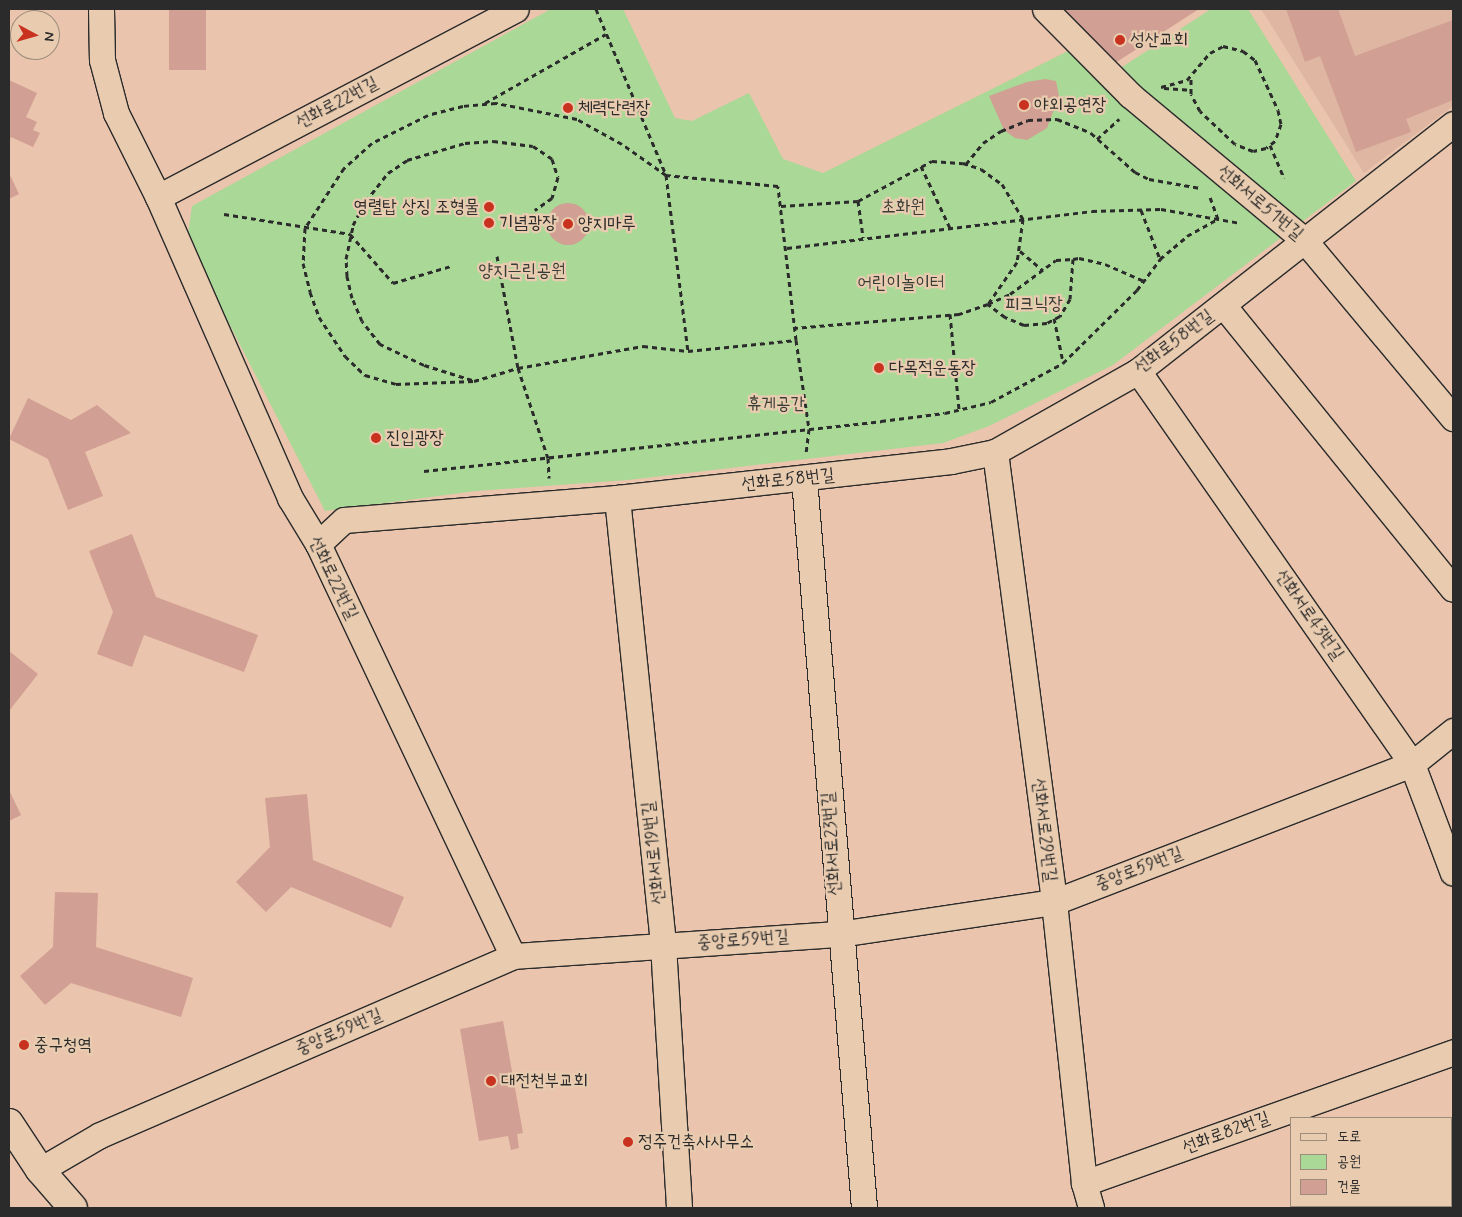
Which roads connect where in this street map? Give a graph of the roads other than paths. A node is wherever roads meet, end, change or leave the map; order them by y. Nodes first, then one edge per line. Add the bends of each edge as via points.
1 (101, 9) edge
2 (516, 9) edge
3 (1045, 9) edge
4 (1453, 124) edge
5 (158, 197) junction
6 (1305, 241) junction
7 (1223, 305) junction
8 (1138, 371) junction
9 (1453, 418) edge
10 (995, 452) junction
11 (804, 478) junction
12 (617, 498) junction
13 (318, 544) junction
14 (1453, 589) edge
15 (1453, 731) edge
16 (1412, 764) junction
17 (1453, 873) edge
18 (1054, 902) junction
19 (839, 934) junction
20 (663, 945) junction
21 (513, 956) junction
22 (1453, 1052) edge
23 (9, 1123) edge
24 (40, 1170) junction
25 (1084, 1184) junction
26 (73, 1208) edge
27 (679, 1208) edge
28 (864, 1208) edge
29 (1091, 1208) edge

1 - 5 street, 선화로22번길 via 102,60 116,112
2 - 5 street, 선화로22번길
3 - 6 street, 선화서로51번길 via 1130,95
4 - 6 street, 선화로58번길
5 - 13 street, 선화로22번길 via 290,498
6 - 7 street, 선화로58번길
6 - 9 street, 선화서로51번길
7 - 8 street, 선화로58번길
7 - 14 street, 선화로58번길
8 - 10 street, 선화로58번길
8 - 16 street, 선화서로43번길
10 - 11 street, 선화로58번길 via 951,461
10 - 18 street, 선화서로29번길
11 - 12 street, 선화로58번길
11 - 19 street, 선화서로23번길
12 - 13 street, 선화로58번길 via 344,520
12 - 20 street, 선화서로19번길
13 - 21 street, 선화로22번길
15 - 16 street, 중앙로59번길
16 - 17 street, 선화서로43번길
16 - 18 street, 중앙로59번길
18 - 19 street, 중앙로59번길
18 - 25 street, 선화서로29번길
19 - 20 street, 중앙로59번길
19 - 28 street, 선화서로23번길
20 - 21 street, 중앙로59번길
20 - 27 street, 선화서로19번길
21 - 24 street, 중앙로59번길 via 100,1135
22 - 25 street, 선화로82번길
23 - 24 main road
24 - 26 main road
25 - 29 street, 선화서로29번길

